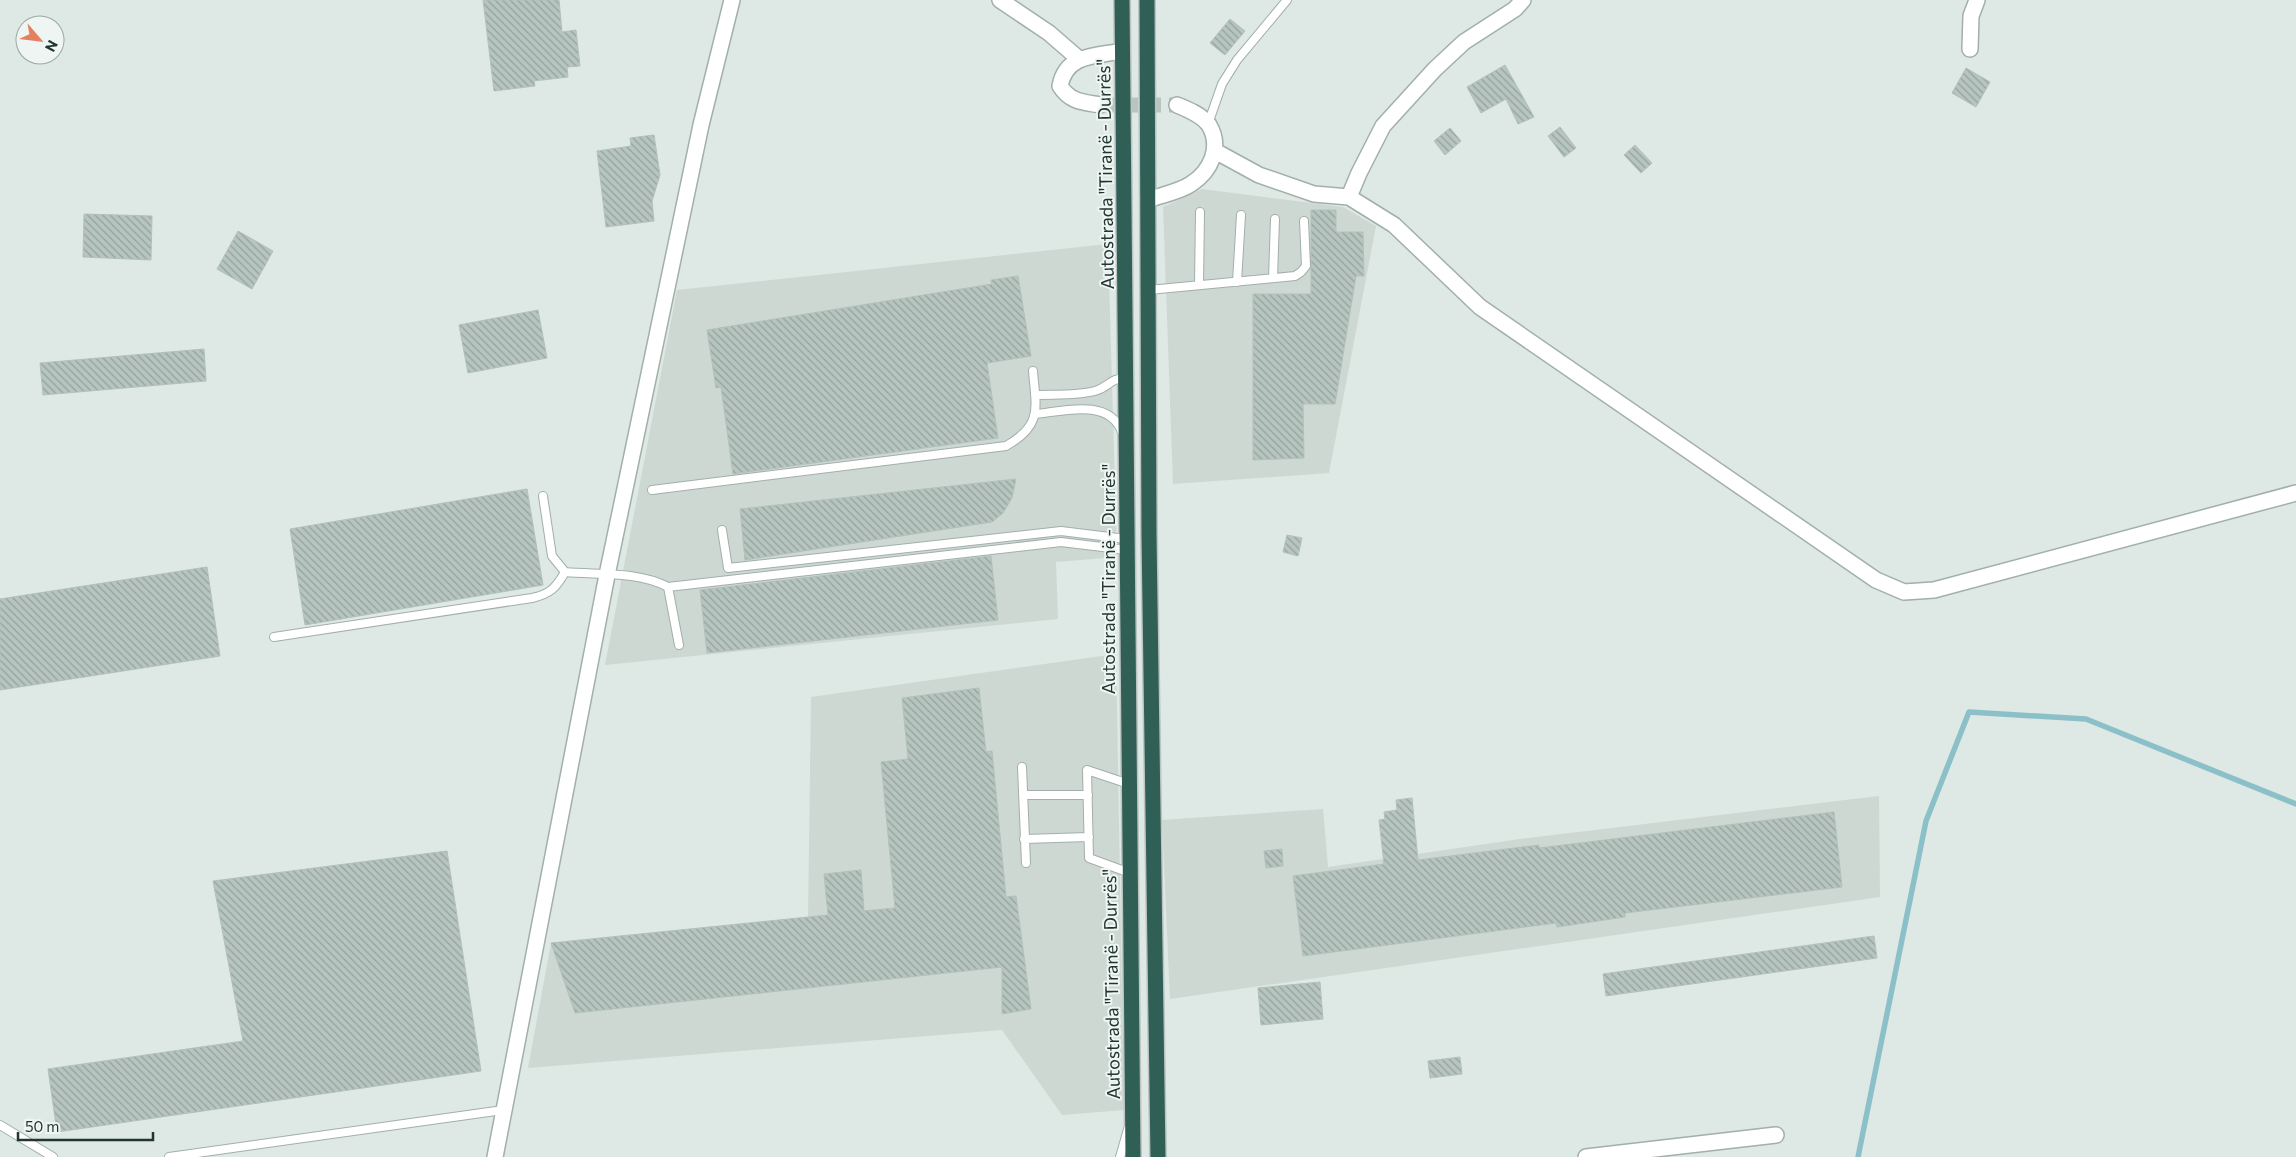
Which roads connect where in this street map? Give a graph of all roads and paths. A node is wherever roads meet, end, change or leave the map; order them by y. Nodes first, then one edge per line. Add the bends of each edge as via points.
1 (732, 0) edge
2 (1000, 0) edge
3 (1122, 0) edge
4 (1147, 0) edge
5 (1287, 0) edge
6 (1522, 0) edge
7 (1976, 0) edge
8 (1970, 49) dead end
9 (1122, 51) junction
10 (1079, 59) junction
11 (1100, 104) tunnel mouth
12 (1177, 105) tunnel mouth
13 (1208, 124) junction
14 (1215, 151) junction
15 (1349, 198) junction
16 (1148, 200) junction
17 (1200, 212) dead end
18 (1242, 215) dead end
19 (1275, 219) dead end
20 (1304, 221) dead end
21 (1272, 278) junction
22 (1237, 282) junction
23 (1199, 285) junction
24 (1149, 290) junction
25 (1034, 371) dead end
26 (1127, 378) junction
27 (1035, 395) junction
28 (1036, 414) junction
29 (1127, 446) junction
30 (652, 490) dead end
31 (2296, 493) edge
32 (543, 496) dead end
33 (722, 530) dead end
34 (1126, 544) junction
35 (566, 572) junction
36 (607, 575) junction
37 (668, 587) junction
38 (274, 637) dead end
39 (679, 645) dead end
40 (1022, 767) dead end
41 (1129, 784) junction
42 (1023, 795) junction
43 (1088, 795) junction
44 (1089, 837) junction
45 (1024, 839) junction
46 (1026, 863) dead end
47 (1130, 874) junction
48 (503, 1110) junction
49 (1133, 1110) junction
50 (0, 1125) edge
51 (1776, 1134) dead end
52 (53, 1157) edge
53 (169, 1157) edge
54 (496, 1157) edge
55 (1120, 1157) edge
56 (1133, 1157) edge
57 (1158, 1157) edge
58 (1586, 1157) edge

1 - 36 street via 701,126
2 - 10 street via 1049,33
3 - 9 highway, Autostrada "Tiranë - Durrës"
4 - 16 highway
5 - 13 lane via 1237,60 1222,84
6 - 15 street via 1515,9 1464,42 1383,126 1358,173
7 - 8 street via 1971,16
9 - 10 street
9 - 26 highway, Autostrada "Tiranë - Durrës"
10 - 11 street via 1068,66 1060,86 1066,96 1077,101
12 - 13 street
13 - 14 street
14 - 15 street via 1269,178 1314,194
14 - 16 street via 1207,170 1190,184
15 - 31 street via 1394,225 1480,307 1876,580 1904,592 1934,590
16 - 24 highway
17 - 23 lane
18 - 22 lane
19 - 21 lane
20 - 21 lane via 1306,266 1295,276
21 - 22 lane
22 - 23 lane
23 - 24 lane
24 - 57 highway via 1149,535
25 - 27 lane
26 - 27 lane via 1116,378 1094,391
26 - 29 highway, Autostrada "Tiranë - Durrës"
27 - 28 lane
28 - 29 lane via 1091,408 1118,423
28 - 30 lane via 1018,439 1006,446
29 - 34 highway, Autostrada "Tiranë - Durrës"
32 - 35 lane via 552,556
33 - 34 lane via 728,568 1061,531
34 - 37 lane via 1061,542
34 - 41 highway, Autostrada "Tiranë - Durrës"
35 - 36 lane
35 - 38 lane via 547,595
36 - 37 lane via 640,576
36 - 48 street
37 - 39 lane
40 - 42 lane
41 - 43 lane via 1087,770
41 - 47 highway, Autostrada "Tiranë - Durrës"
42 - 43 lane
42 - 45 lane
43 - 44 lane
44 - 45 lane
44 - 47 lane via 1089,858
45 - 46 lane
47 - 49 highway, Autostrada "Tiranë - Durrës"
48 - 53 lane
48 - 54 street
49 - 55 lane
49 - 56 highway, Autostrada "Tiranë - Durrës"
50 - 52 lane
51 - 58 street

